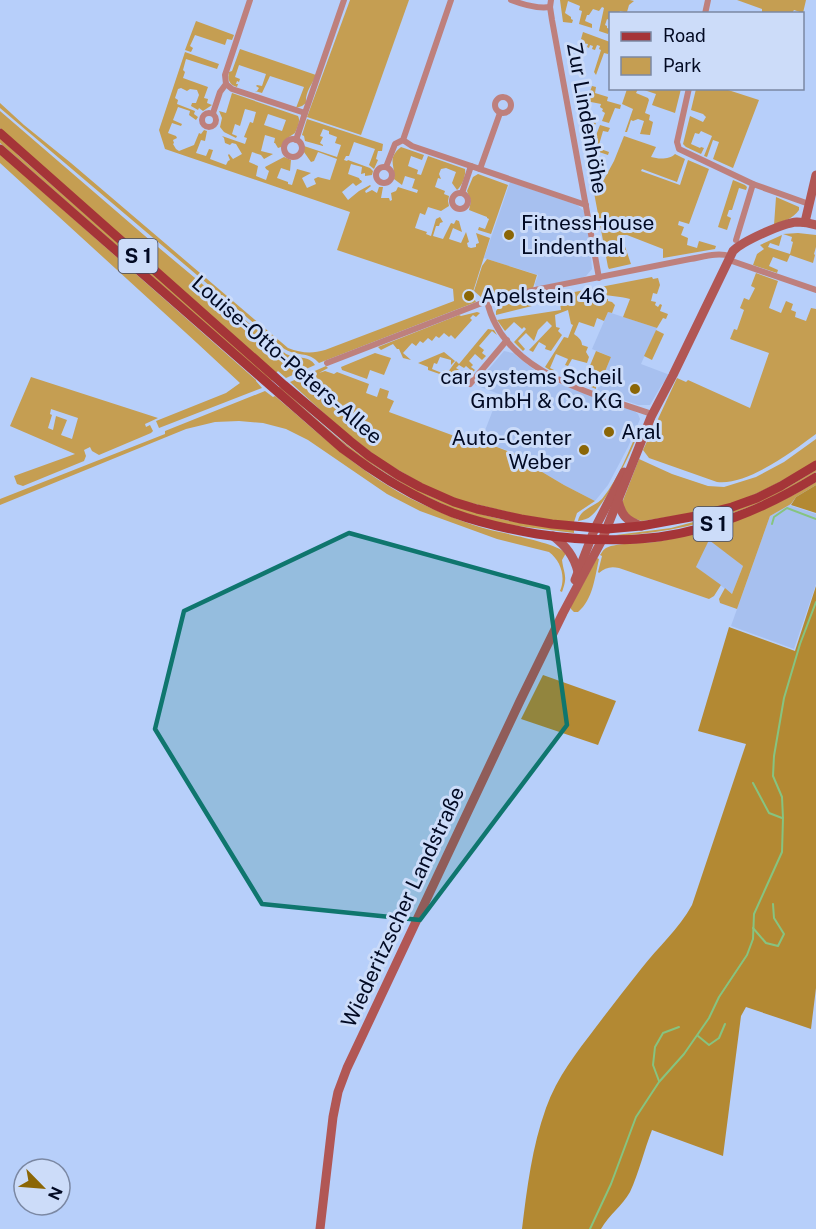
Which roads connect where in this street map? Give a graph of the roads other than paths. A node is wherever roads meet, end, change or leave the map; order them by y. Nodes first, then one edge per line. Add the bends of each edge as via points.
1 (250, 0) edge
2 (344, 0) edge
3 (451, 0) edge
4 (511, 0) edge
5 (550, 4) edge
6 (226, 84) junction
7 (689, 90) edge
8 (213, 113) dead end
9 (305, 113) junction
10 (500, 113) dead end
11 (0, 133) edge
12 (296, 140) dead end
13 (403, 140) junction
14 (0, 149) edge
15 (471, 166) junction
16 (386, 167) dead end
17 (480, 169) junction
18 (816, 175) edge
19 (753, 184) junction
20 (462, 193) dead end
21 (808, 204) junction
22 (586, 205) junction
23 (805, 222) junction
24 (816, 225) edge
25 (736, 240) dead end
26 (729, 258) junction
27 (599, 278) junction
28 (816, 290) edge
29 (487, 301) junction
30 (507, 340) junction
31 (327, 363) dead end
32 (470, 384) dead end
33 (650, 418) junction
34 (816, 465) edge
35 (816, 477) edge
36 (618, 500) junction
37 (641, 526) junction
38 (595, 528) junction
39 (607, 529) junction
40 (553, 536) junction
41 (591, 539) junction
42 (602, 540) junction
43 (578, 573) junction
44 (563, 613) junction
45 (320, 1229) edge

1 - 6 street via 225,75
2 - 9 street
3 - 13 street
4 - 5 street via 540,8
5 - 22 street, Zur Lindenhöhe
6 - 8 street
6 - 9 street
7 - 19 street via 678,149
9 - 12 street
10 - 17 street
11 - 38 main road, Louise-Otto-Peters-Allee / S 1 via 369,456 441,497 477,509
13 - 15 street
13 - 16 street via 395,144
14 - 40 main road, Louise-Otto-Peters-Allee / S 1 via 363,464 453,513 509,530
15 - 17 street
15 - 20 street
17 - 22 street
18 - 21 street
19 - 21 street
19 - 25 street
21 - 23 street
22 - 27 street, Zur Lindenhöhe
23 - 24 street
23 - 26 street via 795,222 751,239 738,246
26 - 27 street via 723,254 707,256
26 - 28 street
26 - 33 street, Wiederitzscher Landstraße
27 - 29 street
29 - 30 street via 493,321
29 - 31 street
30 - 32 street
30 - 33 street via 532,364 555,378
33 - 36 street, Wiederitzscher Landstraße
33 - 38 street, Wiederitzscher Landstraße
34 - 37 main road, S 1 via 781,486 732,507
35 - 42 main road, S 1 via 761,507 719,522 659,537
36 - 37 street via 623,514
36 - 39 street, Wiederitzscher Landstraße
37 - 39 main road, S 1
38 - 39 main road, S 1
38 - 41 street, Wiederitzscher Landstraße
39 - 42 street, Wiederitzscher Landstraße
40 - 41 main road, Louise-Otto-Peters-Allee / S 1
40 - 43 street via 570,552
41 - 42 main road, S 1
41 - 43 street, Wiederitzscher Landstraße
42 - 44 street, Wiederitzscher Landstraße
43 - 44 street, Wiederitzscher Landstraße
44 - 45 street, Wiederitzscher Landstraße via 347,1068 333,1117

